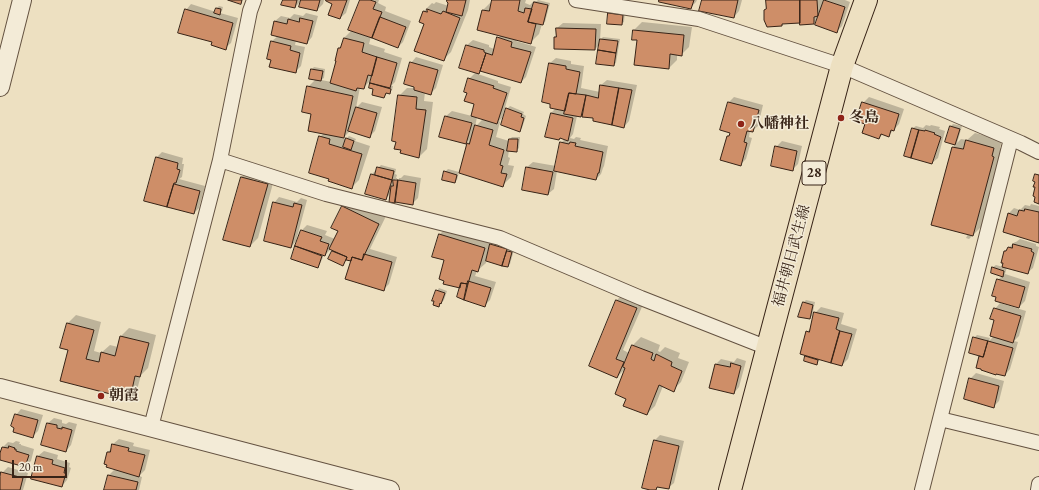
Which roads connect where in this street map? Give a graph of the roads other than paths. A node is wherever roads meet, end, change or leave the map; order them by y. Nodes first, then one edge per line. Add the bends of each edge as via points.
1 (22, 0) edge
2 (254, 0) edge
3 (576, 0) edge
4 (866, 0) edge
5 (842, 66) junction
6 (0, 87) edge
7 (1011, 139) junction
8 (1039, 152) edge
9 (220, 160) junction
10 (768, 348) junction
11 (0, 388) edge
12 (940, 419) junction
13 (151, 427) junction
14 (1039, 443) edge
15 (1039, 484) edge
16 (390, 490) edge
17 (730, 490) edge
18 (922, 490) edge
19 (1038, 490) edge

1 - 6 street
2 - 9 street
3 - 5 street via 699,19
4 - 5 main road, 福井朝日武生線 / 28
5 - 7 street
5 - 10 main road, 福井朝日武生線 / 28
7 - 8 street
7 - 12 street
9 - 10 street via 326,194 500,238
9 - 13 street
10 - 17 main road, 福井朝日武生線 / 28
11 - 13 street
12 - 14 street
12 - 18 street
13 - 16 street
15 - 19 street

